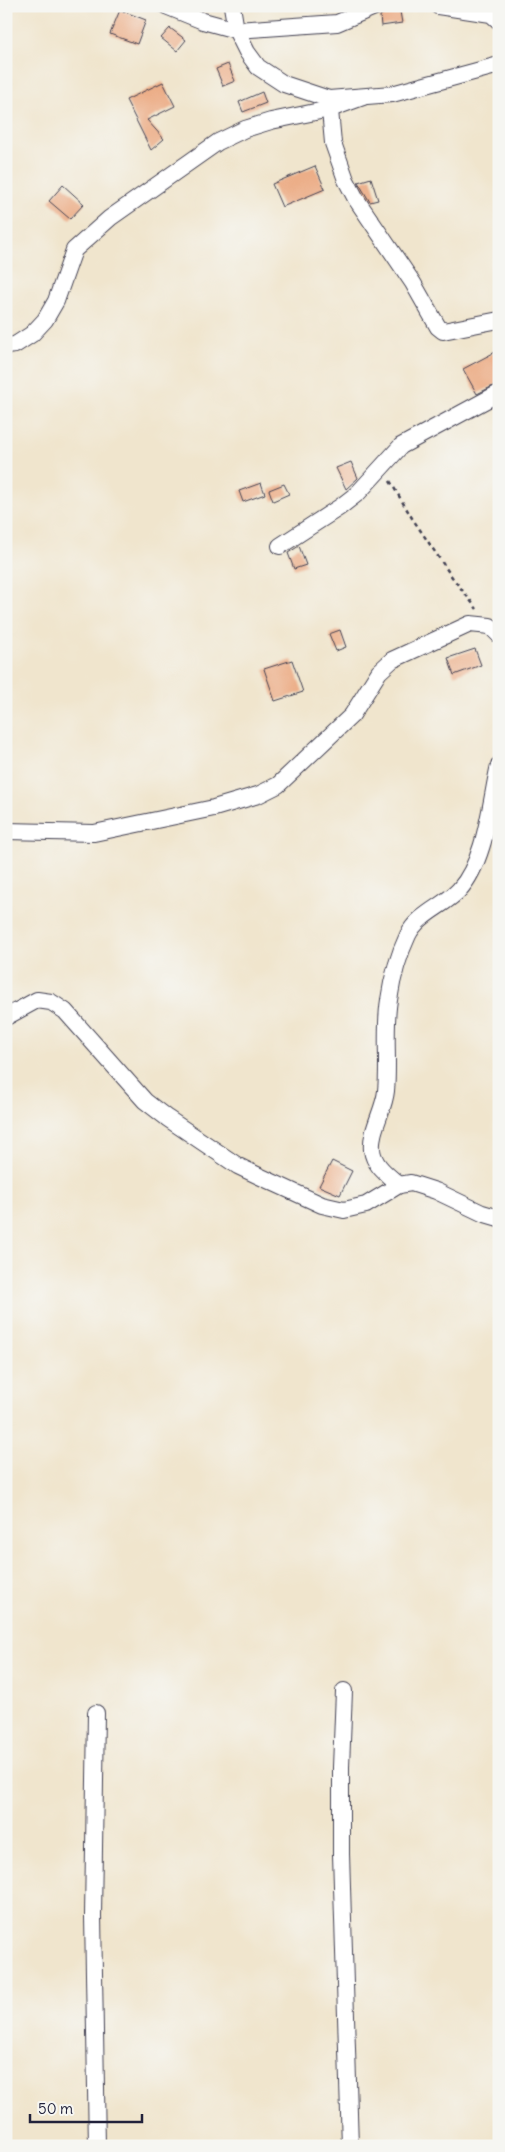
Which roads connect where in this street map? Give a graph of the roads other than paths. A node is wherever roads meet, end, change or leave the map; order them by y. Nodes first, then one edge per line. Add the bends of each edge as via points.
1 (166, 6) edge
2 (232, 6) edge
3 (377, 6) edge
4 (438, 6) edge
5 (490, 14) edge
6 (236, 30) junction
7 (499, 65) edge
8 (330, 104) junction
9 (499, 320) edge
10 (6, 346) edge
11 (499, 393) edge
12 (280, 546) dead end
13 (496, 627) edge
14 (499, 765) edge
15 (6, 831) edge
16 (6, 1017) edge
17 (399, 1186) junction
18 (499, 1218) edge
19 (344, 1691) dead end
20 (96, 1712) dead end
21 (97, 2146) edge
22 (350, 2146) edge

1 - 6 street
2 - 6 street
3 - 6 street via 338,23
4 - 5 street
6 - 8 street via 258,67 284,84
7 - 8 street via 404,92
8 - 9 street via 333,142 346,180 438,328 443,331
8 - 10 street via 245,129 218,142 110,218 74,250 56,301 45,320 32,334
11 - 12 street via 401,446 358,493
13 - 15 street via 470,624 392,660 379,672 352,716 278,785 258,795 214,808 94,833
14 - 17 street via 480,850 470,877 458,892 420,920 409,933 388,1000 386,1091 372,1149 378,1166
16 - 17 street via 37,1000 58,1005 75,1020 145,1101 167,1118 238,1166 322,1205 344,1210 366,1205
17 - 18 street via 411,1183
19 - 22 street via 341,1854
20 - 21 street via 93,1916

